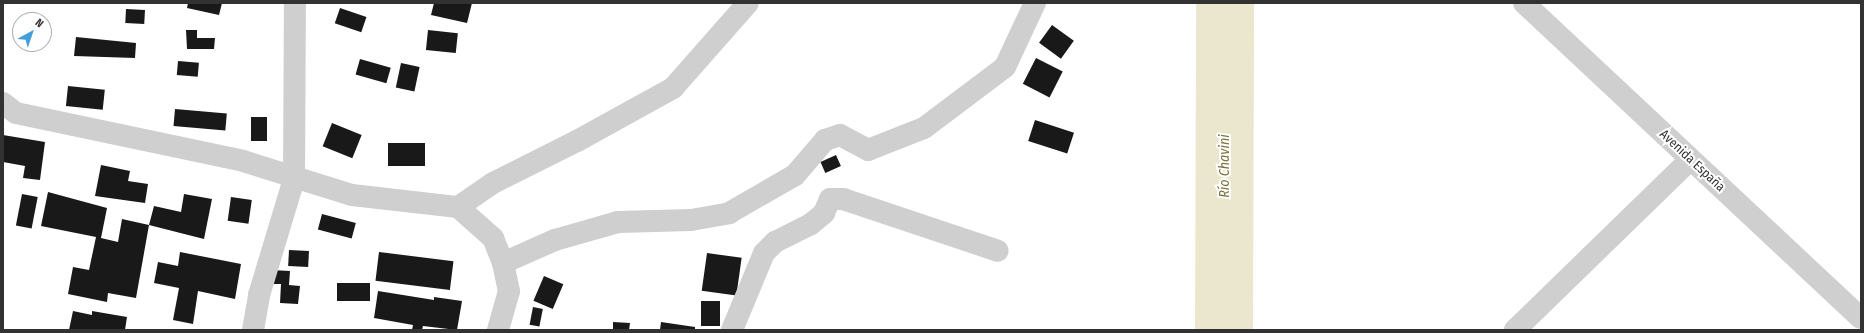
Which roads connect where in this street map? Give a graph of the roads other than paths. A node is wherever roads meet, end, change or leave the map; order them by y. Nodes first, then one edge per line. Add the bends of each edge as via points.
1 (295, 3) edge
2 (748, 3) edge
3 (1035, 3) edge
4 (1524, 3) edge
5 (3, 103) edge
6 (1690, 160) junction
7 (294, 179) junction
8 (458, 207) junction
9 (998, 251) dead end
10 (503, 263) junction
11 (1861, 318) edge
12 (253, 330) edge
13 (498, 330) edge
14 (732, 330) edge
15 (1515, 330) edge

1 - 7 street
2 - 8 street via 673,88 493,183
3 - 10 street via 1005,67 924,128 868,150 840,135 825,140 795,175 729,213 691,220 618,222 555,240
4 - 6 street, Avenida España
5 - 7 street via 16,113 243,162
6 - 11 street, Avenida España
6 - 15 street
7 - 8 street via 352,195
7 - 12 street via 259,295
8 - 10 street via 493,238
9 - 14 street via 843,199 830,199 824,213 811,224 775,242 764,253
10 - 13 street via 509,291

